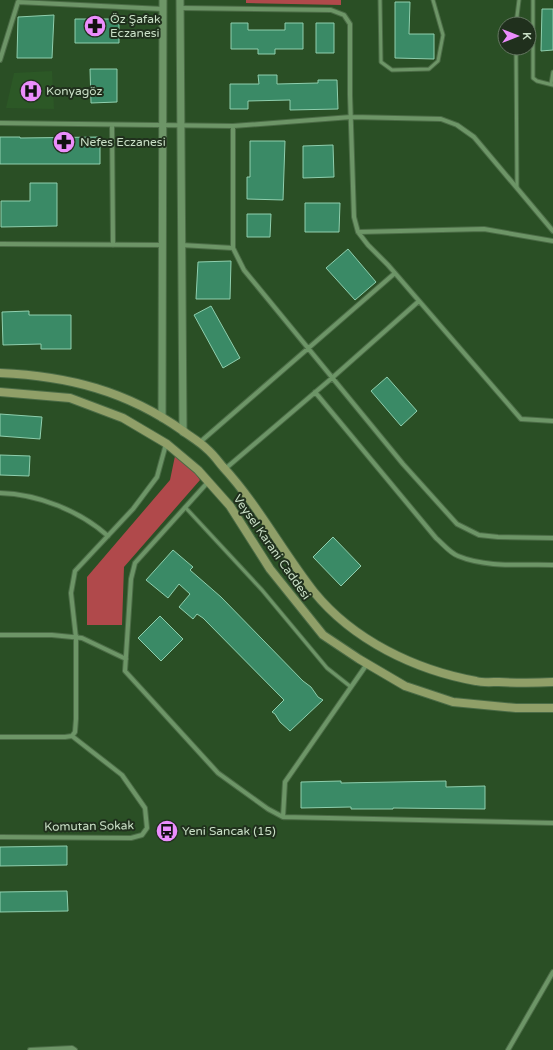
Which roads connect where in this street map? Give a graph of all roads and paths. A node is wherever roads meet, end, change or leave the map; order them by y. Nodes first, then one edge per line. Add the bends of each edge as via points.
1 (163, 0) edge
2 (180, 0) edge
3 (380, 0) edge
4 (433, 0) edge
5 (519, 0) edge
6 (533, 0) edge
7 (180, 8) junction
8 (163, 9) junction
9 (517, 16) edge
10 (516, 56) edge
11 (0, 60) edge
12 (553, 72) edge
13 (552, 84) edge
14 (351, 117) junction
15 (0, 123) edge
16 (182, 124) junction
17 (112, 125) junction
18 (163, 126) junction
19 (233, 126) junction
20 (517, 189) junction
21 (553, 231) edge
22 (358, 232) junction
23 (553, 242) edge
24 (0, 244) edge
25 (113, 245) junction
26 (162, 245) junction
27 (181, 245) junction
28 (233, 248) junction
29 (395, 273) junction
30 (419, 301) junction
31 (308, 350) junction
32 (0, 373) edge
33 (332, 378) junction
34 (0, 392) edge
35 (315, 392) junction
36 (162, 418) junction
37 (553, 421) edge
38 (183, 432) junction
39 (199, 443) junction
40 (167, 444) junction
41 (225, 469) junction
42 (208, 482) junction
43 (0, 493) edge
44 (185, 507) junction
45 (108, 536) junction
46 (553, 538) edge
47 (553, 565) edge
48 (0, 635) edge
49 (76, 638) junction
50 (126, 659) junction
51 (367, 664) junction
52 (553, 682) edge
53 (351, 687) junction
54 (553, 708) edge
55 (72, 736) junction
56 (0, 737) edge
57 (283, 817) junction
58 (553, 823) edge
59 (0, 837) edge
60 (553, 972) edge
61 (30, 1050) edge
62 (75, 1050) edge
63 (508, 1050) edge

1 - 8 street
2 - 7 street
3 - 4 lane via 381,62 392,70 429,69 438,62 443,35
5 - 9 lane
6 - 13 lane via 533,78 537,82
7 - 14 street via 330,10 344,15 350,24
7 - 16 street
8 - 11 street via 18,2
8 - 18 street
10 - 20 lane
12 - 13 lane
14 - 19 street
14 - 20 street via 441,118 457,125 474,138
14 - 22 street via 354,217
15 - 17 street
16 - 18 street
16 - 19 street
16 - 27 street
17 - 18 street
17 - 25 street
18 - 26 street
19 - 28 street
20 - 21 street
22 - 23 street via 484,228
22 - 29 street
24 - 25 street
25 - 26 street
26 - 36 street
27 - 28 street
27 - 38 street
28 - 31 street via 244,270
29 - 30 street
29 - 31 street
30 - 33 street
30 - 37 street via 521,419
31 - 33 street
31 - 39 street
32 - 36 main road, Veysel Karani Caddesi via 57,378 101,389 140,405
33 - 35 street
33 - 46 street via 457,524 479,535
34 - 40 main road, Veysel Karani Caddesi via 70,398 124,418
35 - 41 street
35 - 47 street via 436,538 456,556 497,564
36 - 38 main road, Veysel Karani Caddesi
38 - 39 main road, Veysel Karani Caddesi
39 - 41 main road, Veysel Karani Caddesi via 208,449
40 - 42 main road, Veysel Karani Caddesi via 198,470
40 - 45 street via 157,477
41 - 52 main road, Veysel Karani Caddesi via 240,485 314,592 341,620 371,641 432,671 477,682
42 - 44 street
42 - 51 main road, Veysel Karani Caddesi via 230,506 270,569 323,636
43 - 45 street via 16,493 53,503 97,526
44 - 50 street via 135,563 131,578
44 - 53 lane via 262,590 327,668
45 - 49 street via 75,571 71,593
48 - 49 street via 52,635
49 - 50 street via 82,638
49 - 55 street via 76,719 75,732
50 - 57 street via 125,671 129,676 218,773
51 - 53 street
51 - 54 main road, Veysel Karani Caddesi via 405,686 453,702 516,708
53 - 57 street via 285,782
55 - 56 street
55 - 59 street, Komutan Sokak via 122,775 145,808 147,828 142,835 131,838
57 - 58 street
60 - 63 street
61 - 62 street

